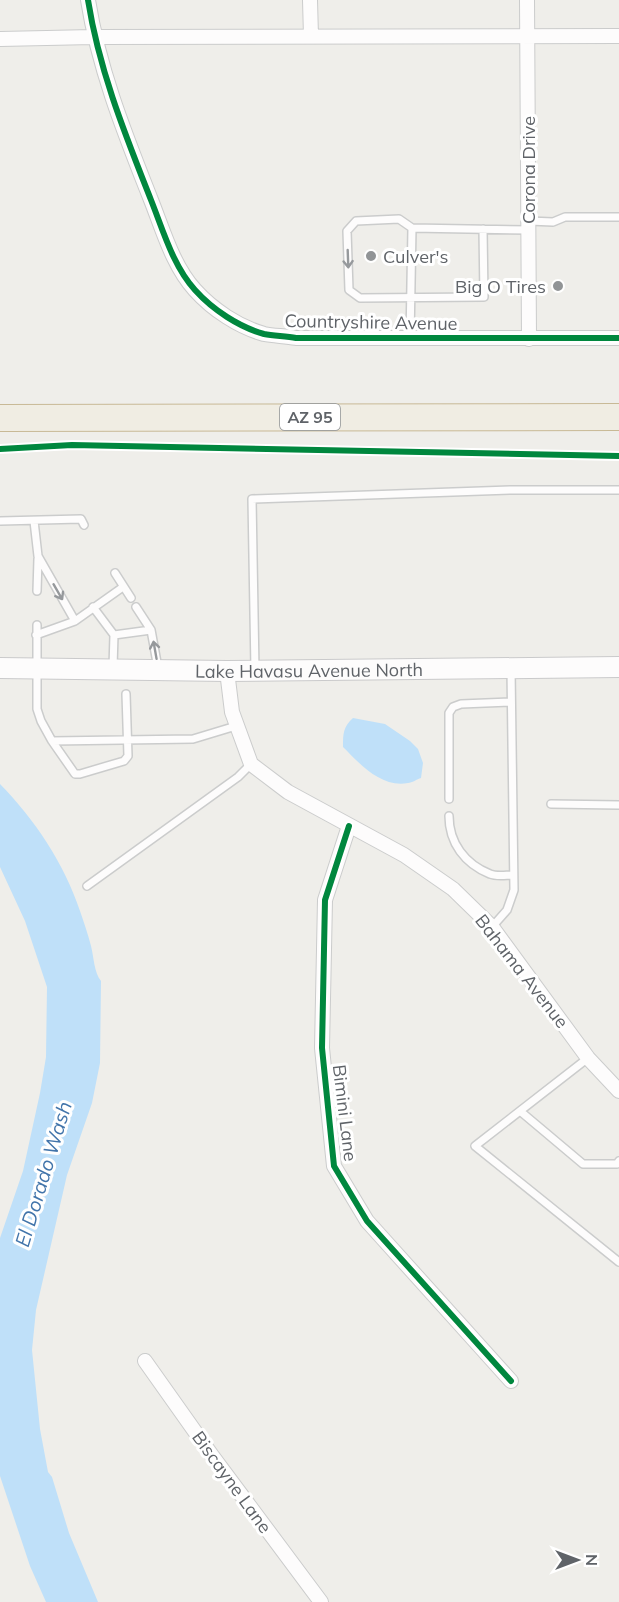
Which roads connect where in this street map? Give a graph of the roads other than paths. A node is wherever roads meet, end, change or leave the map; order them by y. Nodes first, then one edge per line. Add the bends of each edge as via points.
1 (88, 0) edge
2 (310, 0) edge
3 (527, 0) edge
4 (310, 36) junction
5 (527, 36) junction
6 (619, 36) edge
7 (93, 37) junction
8 (0, 39) edge
9 (619, 217) edge
10 (529, 226) junction
11 (412, 228) junction
12 (483, 229) junction
13 (411, 299) junction
14 (619, 338) edge
15 (410, 339) junction
16 (529, 339) junction
17 (619, 417) edge
18 (0, 418) edge
19 (619, 490) edge
20 (0, 521) edge
21 (34, 521) junction
22 (84, 525) dead end
23 (38, 556) junction
24 (115, 573) dead end
25 (123, 587) junction
26 (37, 591) dead end
27 (131, 598) dead end
28 (93, 607) junction
29 (136, 607) dead end
30 (75, 621) junction
31 (37, 625) dead end
32 (151, 630) junction
33 (36, 635) junction
34 (114, 635) junction
35 (619, 667) edge
36 (0, 668) edge
37 (511, 668) junction
38 (36, 669) junction
39 (113, 670) junction
40 (158, 670) junction
41 (255, 670) junction
42 (227, 671) junction
43 (126, 694) dead end
44 (511, 702) junction
45 (236, 726) junction
46 (128, 740) junction
47 (52, 741) junction
48 (251, 764) junction
49 (449, 799) dead end
50 (551, 804) dead end
51 (619, 805) edge
52 (449, 816) dead end
53 (349, 825) junction
54 (513, 875) junction
55 (87, 886) dead end
56 (492, 927) junction
57 (588, 1058) junction
58 (619, 1091) edge
59 (520, 1111) junction
60 (619, 1161) edge
61 (619, 1262) edge
62 (145, 1361) dead end
63 (511, 1381) dead end
64 (321, 1602) edge

1 - 7 street, Countryshire Avenue
2 - 4 street
3 - 5 street, Corona Drive
4 - 5 street
4 - 7 street
5 - 6 street
5 - 10 street, Corona Drive
7 - 8 street
7 - 15 street, Countryshire Avenue via 112,100 169,246 194,290 236,322 265,334
9 - 10 lane via 565,217
10 - 12 lane
10 - 16 street, Corona Drive
11 - 12 lane
11 - 13 lane
11 -> 13 lane via 399,219 389,219 356,221 347,231 349,290 360,298
12 - 13 lane via 484,297
13 - 15 lane
14 - 16 street, Countryshire Avenue
15 - 16 street, Countryshire Avenue
17 - 18 highway, AZ 95
19 - 41 lane via 252,500
20 - 21 lane
21 - 22 lane via 81,519
21 - 23 lane
23 - 26 lane
23 -> 30 lane
24 - 25 lane
25 - 27 lane
25 - 28 lane
28 - 30 lane
28 - 34 lane
29 - 32 lane
30 - 33 lane
31 - 33 lane
32 - 34 lane
40 -> 32 lane
33 - 38 lane
34 - 39 lane
35 - 37 main road, Lake Havasu Avenue North
36 - 38 main road, Lake Havasu Avenue North
37 - 41 main road, Lake Havasu Avenue North
37 - 44 lane
38 - 39 main road, Lake Havasu Avenue North
38 - 47 lane via 37,709
39 - 40 main road, Lake Havasu Avenue North
40 - 42 main road, Lake Havasu Avenue North
41 - 42 main road, Lake Havasu Avenue North
42 - 45 street
43 - 46 lane
44 - 49 lane via 461,704 449,713
44 - 54 lane
45 - 46 lane via 193,740
45 - 48 street
46 - 47 lane
46 - 47 lane via 124,761 80,774 75,774
48 - 53 street, Bahama Avenue via 288,792
48 - 55 lane
50 - 51 lane
52 - 54 lane via 452,840 461,855 492,875
53 - 56 street, Bahama Avenue via 404,855 453,889
53 - 63 street, Bimini Lane via 325,900 322,1048 334,1166 368,1221
54 - 56 lane via 514,890 507,910
56 - 57 street, Bahama Avenue
57 - 58 street, Bahama Avenue
57 - 59 lane
59 - 60 lane via 583,1164
59 - 61 lane via 475,1146
62 - 64 street, Biscayne Lane

